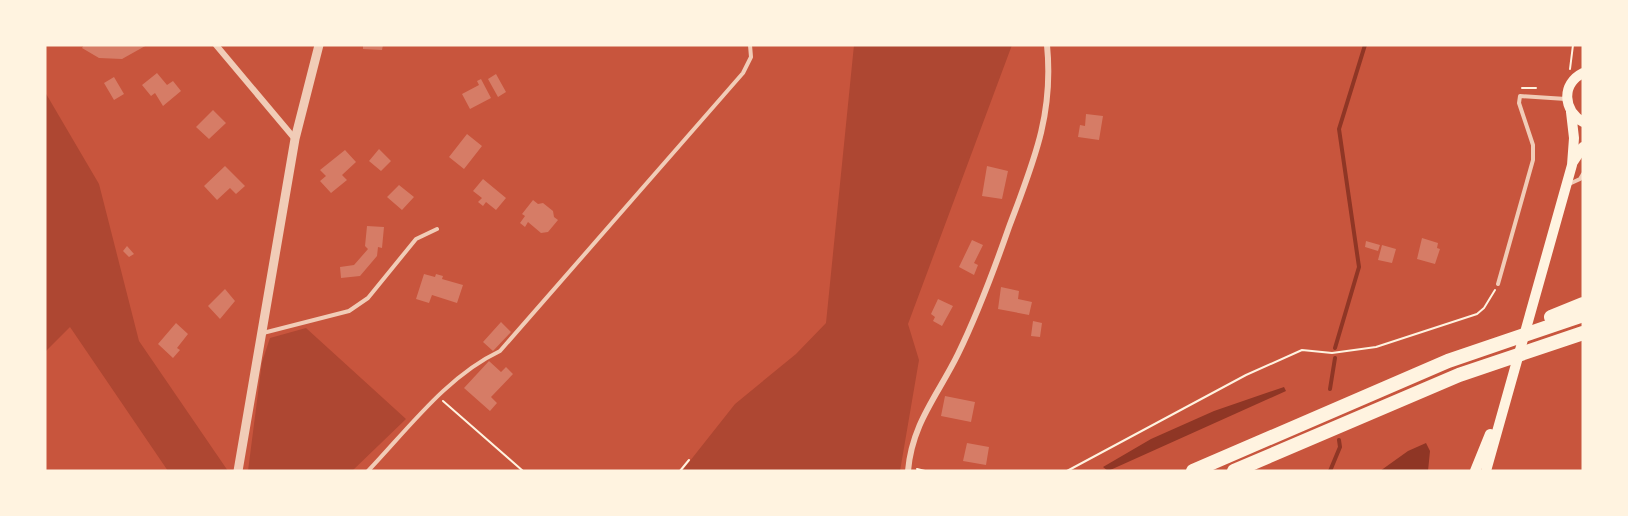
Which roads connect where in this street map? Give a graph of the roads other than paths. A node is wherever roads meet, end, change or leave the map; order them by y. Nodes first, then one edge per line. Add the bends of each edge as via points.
1 (216, 45) edge
2 (319, 45) edge
3 (750, 45) edge
4 (1047, 45) edge
5 (1578, 72) edge
6 (1567, 99) junction
7 (1571, 112) junction
8 (1583, 122) edge
9 (295, 139) junction
10 (1583, 147) edge
11 (1572, 165) junction
12 (1583, 174) edge
13 (1566, 186) junction
14 (437, 230) dead end
15 (1498, 285) road end
16 (1583, 304) edge
17 (1583, 315) edge
18 (262, 333) junction
19 (1583, 333) edge
20 (1448, 361) junction
21 (1507, 392) junction
22 (238, 471) edge
23 (368, 471) edge
24 (908, 471) edge
25 (1193, 471) edge
26 (1234, 471) edge
27 (1474, 471) edge
28 (1486, 471) edge

1 - 9 street
2 - 9 street
3 - 23 lane via 751,57 742,73 500,351 476,362
4 - 24 street via 1050,77 1038,149 978,313 928,402
5 - 6 main road via 1569,86
6 - 7 main road
6 - 15 lane via 1520,96 1518,102 1533,145 1533,160
7 - 8 main road
7 - 11 main road
9 - 18 street
10 - 11 main road
11 - 13 main road
12 - 13 lane
13 - 21 main road
14 - 18 lane via 416,239 368,298 349,311
16 - 20 highway
17 - 20 highway
18 - 22 street
19 - 26 highway via 1459,375
20 - 25 highway
21 - 27 main road
21 - 28 main road

